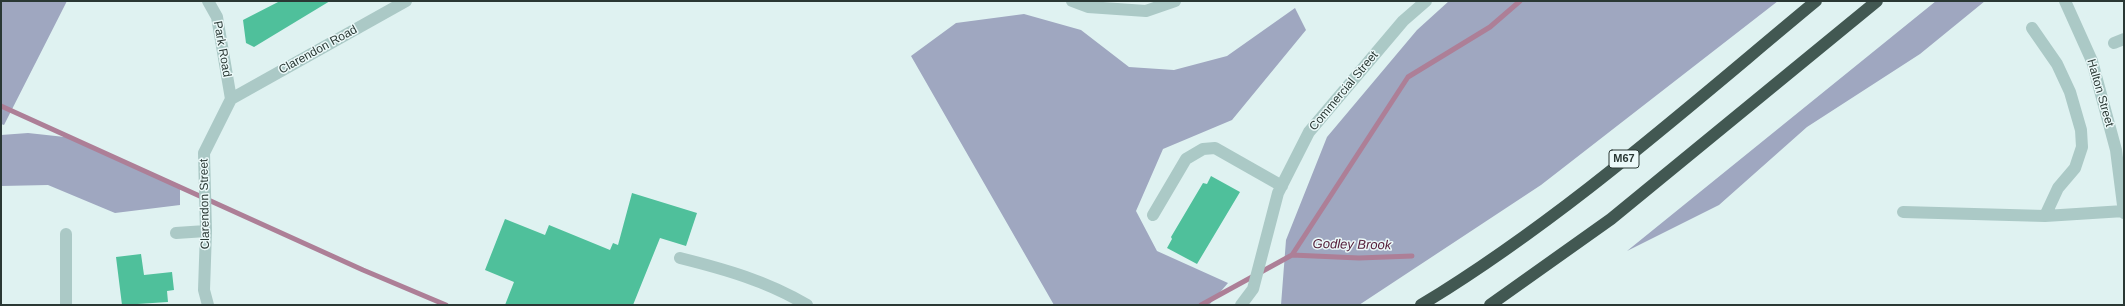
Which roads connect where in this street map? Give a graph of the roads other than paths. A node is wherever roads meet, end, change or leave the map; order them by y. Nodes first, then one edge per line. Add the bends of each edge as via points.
1 (208, 1) edge
2 (406, 1) edge
3 (1072, 1) edge
4 (1175, 1) edge
5 (1426, 1) edge
6 (1816, 1) edge
7 (1877, 1) edge
8 (2066, 1) edge
9 (2032, 28) dead end
10 (231, 99) junction
11 (1282, 186) junction
12 (1903, 212) dead end
13 (2124, 212) edge
14 (1153, 215) dead end
15 (2045, 216) junction
16 (206, 231) junction
17 (176, 233) dead end
18 (66, 234) dead end
19 (680, 258) dead end
20 (204, 290) junction
21 (66, 305) edge
22 (198, 305) edge
23 (208, 305) edge
24 (807, 305) edge
25 (1241, 305) edge
26 (1421, 305) edge
27 (1490, 305) edge

1 - 10 street, Park Road via 217,17
2 - 10 street, Clarendon Road
3 - 4 street via 1088,7 1146,11
5 - 11 street, Commercial Street via 1403,21 1309,132
6 - 26 highway, M67 via 1634,152 1549,218 1456,284
7 - 27 highway via 1611,219
8 - 13 street, Halton Street via 2094,68 2116,150
9 - 15 street via 2057,64 2070,92 2081,130 2082,147 2075,168 2058,188
10 - 16 street, Clarendon Street via 204,153
11 - 14 street via 1215,148 1202,149 1186,159
11 - 25 street, Commercial Street via 1253,289
12 - 15 street
13 - 15 street
16 - 17 street
16 - 20 street, Clarendon Street
18 - 21 street
19 - 24 street via 744,275 787,293
20 - 22 street, Clarendon Street
20 - 23 street, Clarendon Street

